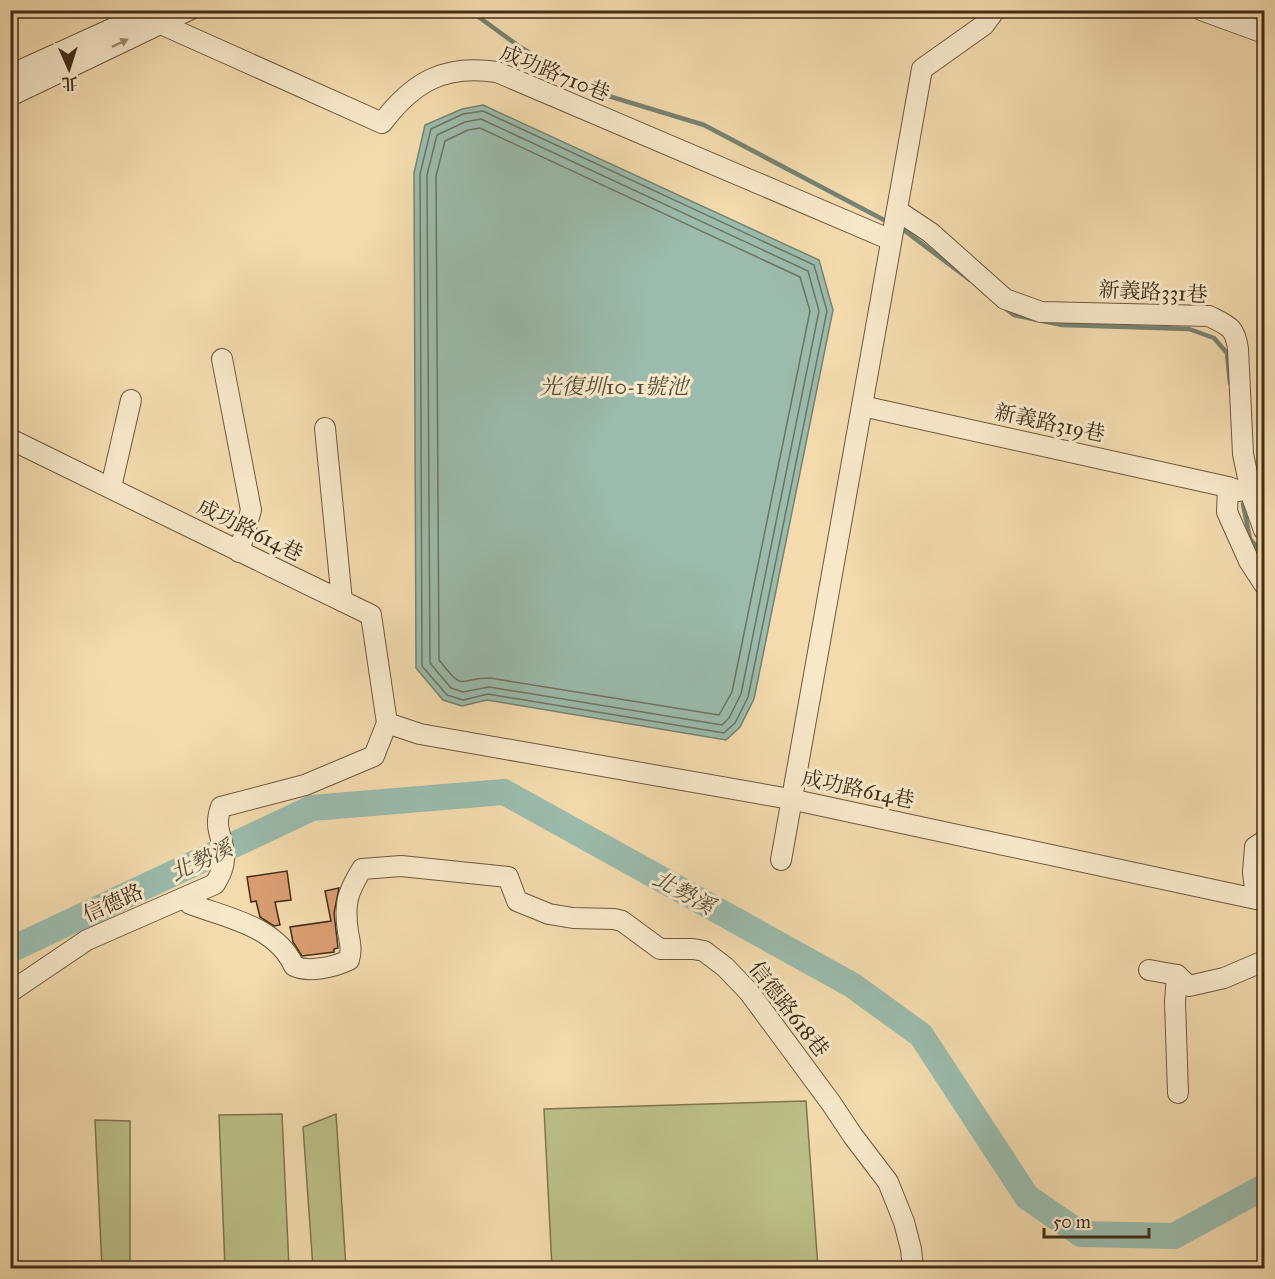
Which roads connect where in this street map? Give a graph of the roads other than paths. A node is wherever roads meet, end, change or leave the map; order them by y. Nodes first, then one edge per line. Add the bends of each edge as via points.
1 (189, 10) edge
2 (995, 10) edge
3 (1201, 10) edge
4 (156, 15) edge
5 (1264, 33) edge
6 (10, 75) edge
7 (10, 96) edge
8 (898, 211) junction
9 (891, 240) junction
10 (222, 359) dead end
11 (131, 400) dead end
12 (862, 406) junction
13 (325, 428) dead end
14 (10, 439) edge
15 (1228, 487) junction
16 (111, 488) junction
17 (1252, 497) junction
18 (1264, 530) edge
19 (239, 552) junction
20 (1264, 584) edge
21 (342, 601) junction
22 (387, 723) junction
23 (790, 800) junction
24 (1264, 841) edge
25 (224, 856) joint
26 (781, 860) dead end
27 (186, 898) junction
28 (1264, 961) edge
29 (1149, 970) dead end
30 (1177, 975) junction
31 (10, 992) edge
32 (1178, 1093) dead end
33 (913, 1269) edge

1 - 4 street
2 - 8 street via 984,25 922,69
3 - 5 street
4 - 6 street
7 -> 4 street
4 - 9 street, 成功路710巷 via 382,123 400,99 438,75 457,70 497,72
8 - 9 street
8 - 17 street, 新義路331巷 via 931,233 1005,299 1041,312 1209,316 1226,324 1236,334 1243,454
9 - 12 street
10 - 19 street via 251,510
11 - 16 street
12 - 15 street, 新義路319巷
12 - 23 street
13 - 21 street
14 - 16 street, 成功路614巷
15 - 17 street, 新義路319巷
15 - 20 street via 1227,512
16 - 19 street, 成功路614巷
17 - 18 street, 新義路331巷
19 - 21 street, 成功路614巷
21 - 22 street, 成功路614巷 via 371,615
22 - 23 street, 成功路614巷 via 420,734
22 - 25 street, 成功路614巷 via 374,756 305,785 221,807 216,820
23 - 24 street, 成功路614巷 via 1256,899 1255,848
23 - 26 street
25 - 27 street, 信德路 via 215,884
27 - 31 street, 信德路 via 87,940
27 - 33 street, 信德路618巷 via 190,903 247,923 277,941 294,966 301,969 340,965 349,960 346,913 350,889 362,869 401,866 508,877 517,901 529,907 573,918 614,919 660,949 704,951 749,992 888,1182 904,1222
28 - 30 street via 1224,978 1189,986
29 - 30 street
30 - 32 street

